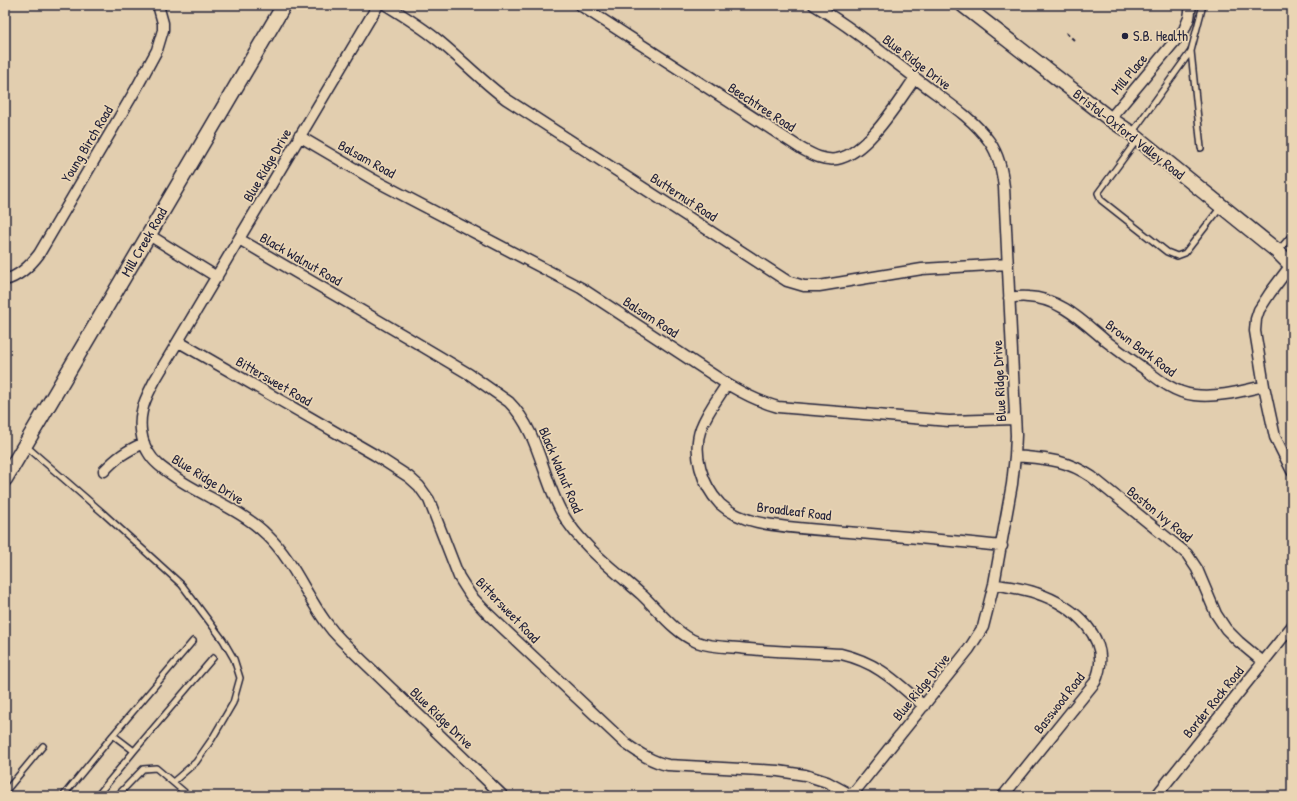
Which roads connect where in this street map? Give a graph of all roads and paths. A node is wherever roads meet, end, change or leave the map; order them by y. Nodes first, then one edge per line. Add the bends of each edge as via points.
1 (158, 5) edge
2 (284, 5) edge
3 (378, 5) edge
4 (386, 5) edge
5 (580, 5) edge
6 (814, 5) edge
7 (963, 5) edge
8 (1191, 5) edge
9 (1203, 5) edge
10 (1066, 33) dead end
11 (1074, 40) dead end
12 (1191, 51) junction
13 (915, 78) junction
14 (1110, 119) junction
15 (299, 136) junction
16 (1135, 136) junction
17 (1201, 148) dead end
18 (1221, 206) junction
19 (149, 235) junction
20 (1292, 235) edge
21 (239, 239) junction
22 (1277, 252) junction
23 (1008, 264) junction
24 (1292, 266) edge
25 (217, 277) junction
26 (5, 280) edge
27 (1010, 298) junction
28 (179, 342) junction
29 (728, 384) junction
30 (1264, 386) junction
31 (1015, 419) junction
32 (144, 443) junction
33 (25, 445) junction
34 (1015, 456) junction
35 (104, 471) dead end
36 (1292, 471) edge
37 (5, 479) edge
38 (1002, 546) junction
39 (994, 584) junction
40 (1292, 626) edge
41 (193, 641) dead end
42 (213, 658) dead end
43 (1263, 662) junction
44 (924, 706) junction
45 (113, 735) junction
46 (43, 746) dead end
47 (134, 751) junction
48 (172, 782) junction
49 (5, 792) edge
50 (66, 795) edge
51 (97, 796) edge
52 (117, 796) edge
53 (189, 796) edge
54 (503, 796) edge
55 (851, 796) edge
56 (1003, 796) edge
57 (1156, 796) edge

1 - 26 street, Young Birch Road via 163,22 162,39 136,89 39,254 24,271
2 - 19 main road, Mill Creek Road
3 - 15 street, Blue Ridge Drive
4 - 23 street, Butternut Road via 439,41 506,99 787,281 804,286 819,286 922,269
5 - 13 street, Beechtree Road via 802,149 825,159 848,156 856,151 880,126
6 - 13 street, Blue Ridge Drive via 862,37
7 - 14 main road, Bristol-Oxford Valley Road
8 - 14 street, Mill Place via 1184,30
9 - 12 lane
10 - 11 path
12 - 16 lane
12 - 17 lane
13 - 23 street, Blue Ridge Drive via 958,110 990,142 996,153 1004,187
14 - 16 main road, Bristol-Oxford Valley Road
15 - 21 street, Blue Ridge Drive
15 - 29 street, Balsam Road via 374,180 581,288
16 - 18 main road, Bristol-Oxford Valley Road
16 - 18 lane via 1098,194 1101,200 1167,252 1177,256 1184,253
18 - 22 main road, Bristol-Oxford Valley Road
19 - 25 street
19 - 33 main road, Mill Creek Road
20 - 22 lane
21 - 25 street, Blue Ridge Drive
21 - 44 street, Black Walnut Road via 430,351 498,393 515,407 538,449 557,502 571,528 670,623 688,637 712,646 851,656 885,672
22 - 24 main road, Bristol-Oxford Valley Road
23 - 27 street, Blue Ridge Drive
24 - 30 street via 1270,293 1256,319 1254,331
25 - 28 street, Blue Ridge Drive
27 - 30 street, Brown Bark Road via 1036,298 1064,308 1151,374 1171,388 1185,393 1214,395
27 - 31 street, Blue Ridge Drive
28 - 32 street, Blue Ridge Drive via 144,402 141,425
28 - 55 street, Bittersweet Road via 409,477 429,500 459,577 471,596 626,744 639,753 668,765 778,771 805,775 827,782
29 - 31 street, Balsam Road via 741,393 778,407 950,421
29 - 38 street, Broadleaf Road via 708,412 701,428 698,459 711,492 729,511 757,522 792,527
30 - 36 street via 1275,437
31 - 34 street, Blue Ridge Drive
32 - 35 street via 116,458
32 - 54 street, Blue Ridge Drive via 154,460 164,469 251,522 267,535 280,548 325,621 341,640
33 - 37 main road, Mill Creek Road
33 - 48 lane via 182,585 234,659 240,678 234,703 196,762
34 - 38 street, Blue Ridge Drive
34 - 43 street, Boston Ivy Road via 1051,460 1079,468 1182,549 1197,569 1216,614 1226,629
38 - 39 street, Blue Ridge Drive
39 - 44 street, Blue Ridge Drive via 978,637
39 - 56 street, Basswood Road via 1034,592 1073,612 1093,633 1100,655 1100,666 1095,682
40 - 43 street, Border Rock Road
41 - 45 lane
42 - 47 lane
43 - 57 street, Border Rock Road
44 - 55 street, Blue Ridge Drive
45 - 47 lane
45 - 50 lane
46 - 49 lane
47 - 51 lane
48 - 52 lane via 156,768 143,769
48 - 53 lane

